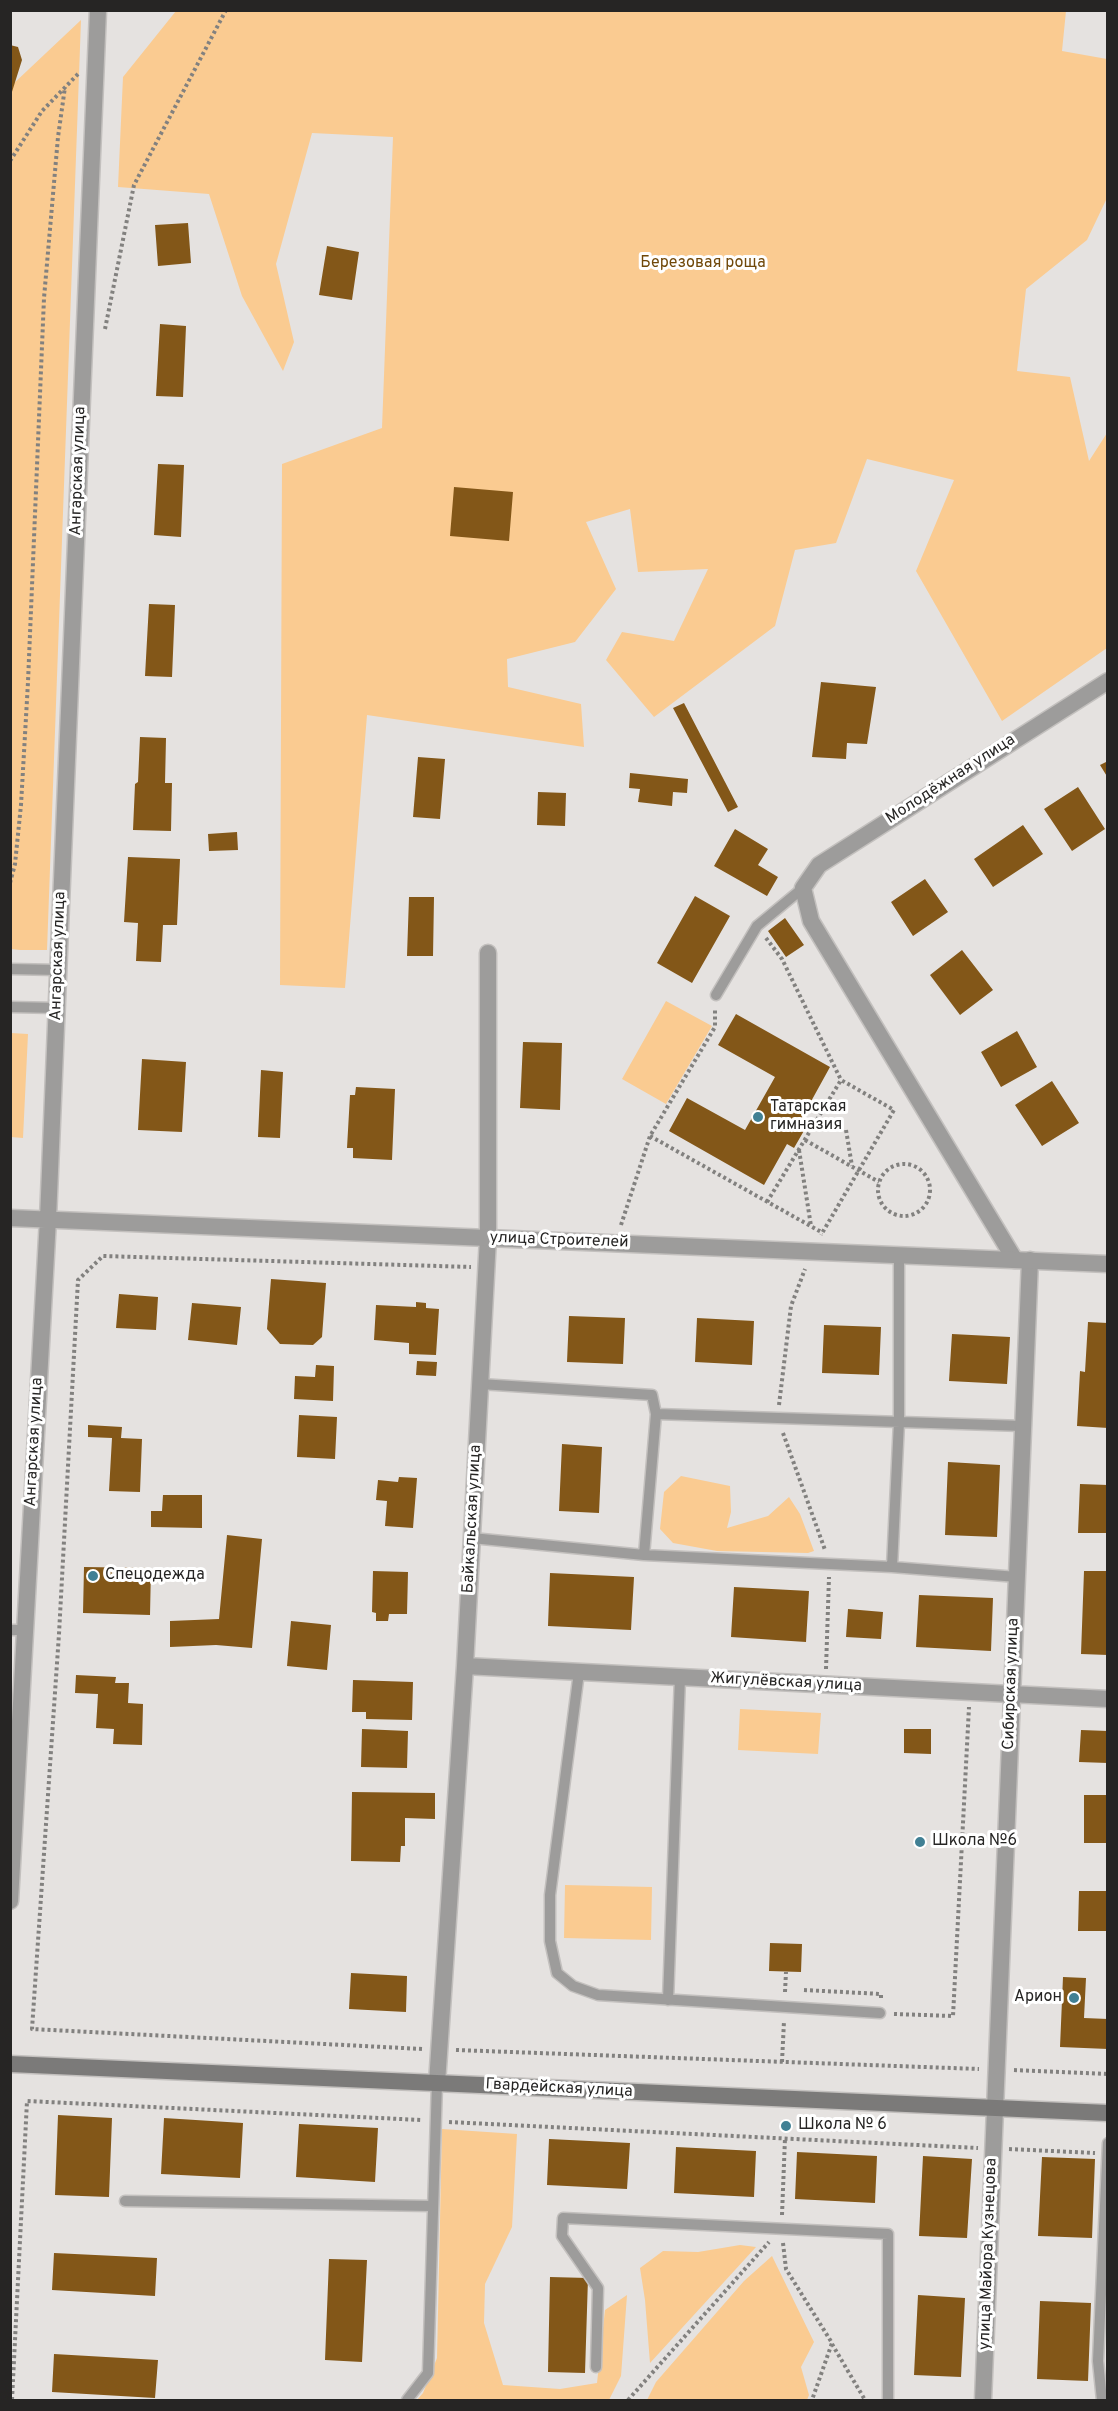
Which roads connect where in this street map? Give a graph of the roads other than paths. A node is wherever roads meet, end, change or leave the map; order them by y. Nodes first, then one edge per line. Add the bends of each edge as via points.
1 (99, 10) edge
2 (1107, 681) edge
3 (803, 888) junction
4 (488, 953) dead end
5 (10, 969) edge
6 (58, 970) junction
7 (716, 995) road end
8 (10, 1007) edge
9 (57, 1008) junction
10 (10, 1218) edge
11 (48, 1219) junction
12 (489, 1238) junction
13 (899, 1256) junction
14 (1023, 1260) junction
15 (1107, 1263) edge
16 (480, 1384) junction
17 (656, 1414) junction
18 (899, 1422) junction
19 (1023, 1426) junction
20 (472, 1538) junction
21 (644, 1555) junction
22 (892, 1567) junction
23 (1017, 1577) junction
24 (18, 1630) edge
25 (465, 1666) junction
26 (579, 1672) junction
27 (680, 1677) junction
28 (1012, 1694) junction
29 (1107, 1699) edge
30 (10, 1901) edge
31 (668, 2000) junction
32 (880, 2013) road end
33 (10, 2064) edge
34 (437, 2083) junction
35 (995, 2108) junction
36 (1107, 2113) edge
37 (1107, 2143) edge
38 (1107, 2153) edge
39 (125, 2201) dead end
40 (432, 2206) junction
41 (1106, 2228) edge
42 (596, 2367) dead end
43 (407, 2400) edge
44 (888, 2400) edge
45 (982, 2400) edge
46 (1102, 2400) edge

1 - 6 street, Ангарская улица
2 - 3 street, Молодёжная улица via 819,865
3 - 7 lane via 757,926
3 - 14 street via 811,921
4 - 12 street, Байкальская улица
5 - 6 lane
6 - 9 street, Ангарская улица
8 - 9 lane
9 - 11 street, Ангарская улица
10 - 11 street, улица Строителей
11 - 12 street, улица Строителей
11 - 24 street, Ангарская улица
12 - 13 street, улица Строителей
12 - 16 street, Байкальская улица
13 - 14 street, улица Строителей
13 - 18 lane
14 - 15 street, улица Строителей
14 - 19 street, Сибирская улица
16 - 17 lane via 652,1395
16 - 20 street, Байкальская улица
17 - 18 lane
17 - 21 lane
18 - 19 lane
18 - 22 lane
19 - 23 street, Сибирская улица
20 - 21 lane
20 - 25 street, Байкальская улица
21 - 22 lane
22 - 23 lane
23 - 28 street, Сибирская улица
24 - 30 street, Ангарская улица
25 - 26 street, Жигулёвская улица
25 - 34 street, Байкальская улица
26 - 27 street, Жигулёвская улица
26 - 31 lane via 550,1895 550,1941 557,1973 573,1986 598,1995
27 - 28 street, Жигулёвская улица
27 - 31 lane
28 - 29 street, Жигулёвская улица
28 - 35 street, Сибирская улица
31 - 32 lane
33 - 34 main road, Гвардейская улица
34 - 35 main road, Гвардейская улица
34 - 40 lane
35 - 36 main road, Гвардейская улица
35 - 45 street, улица Майора Кузнецова
37 - 38 lane
38 - 41 lane
39 - 40 lane
40 - 43 lane via 428,2373
41 - 46 lane via 1098,2361
42 - 44 lane via 598,2288 562,2236 563,2218 888,2234

